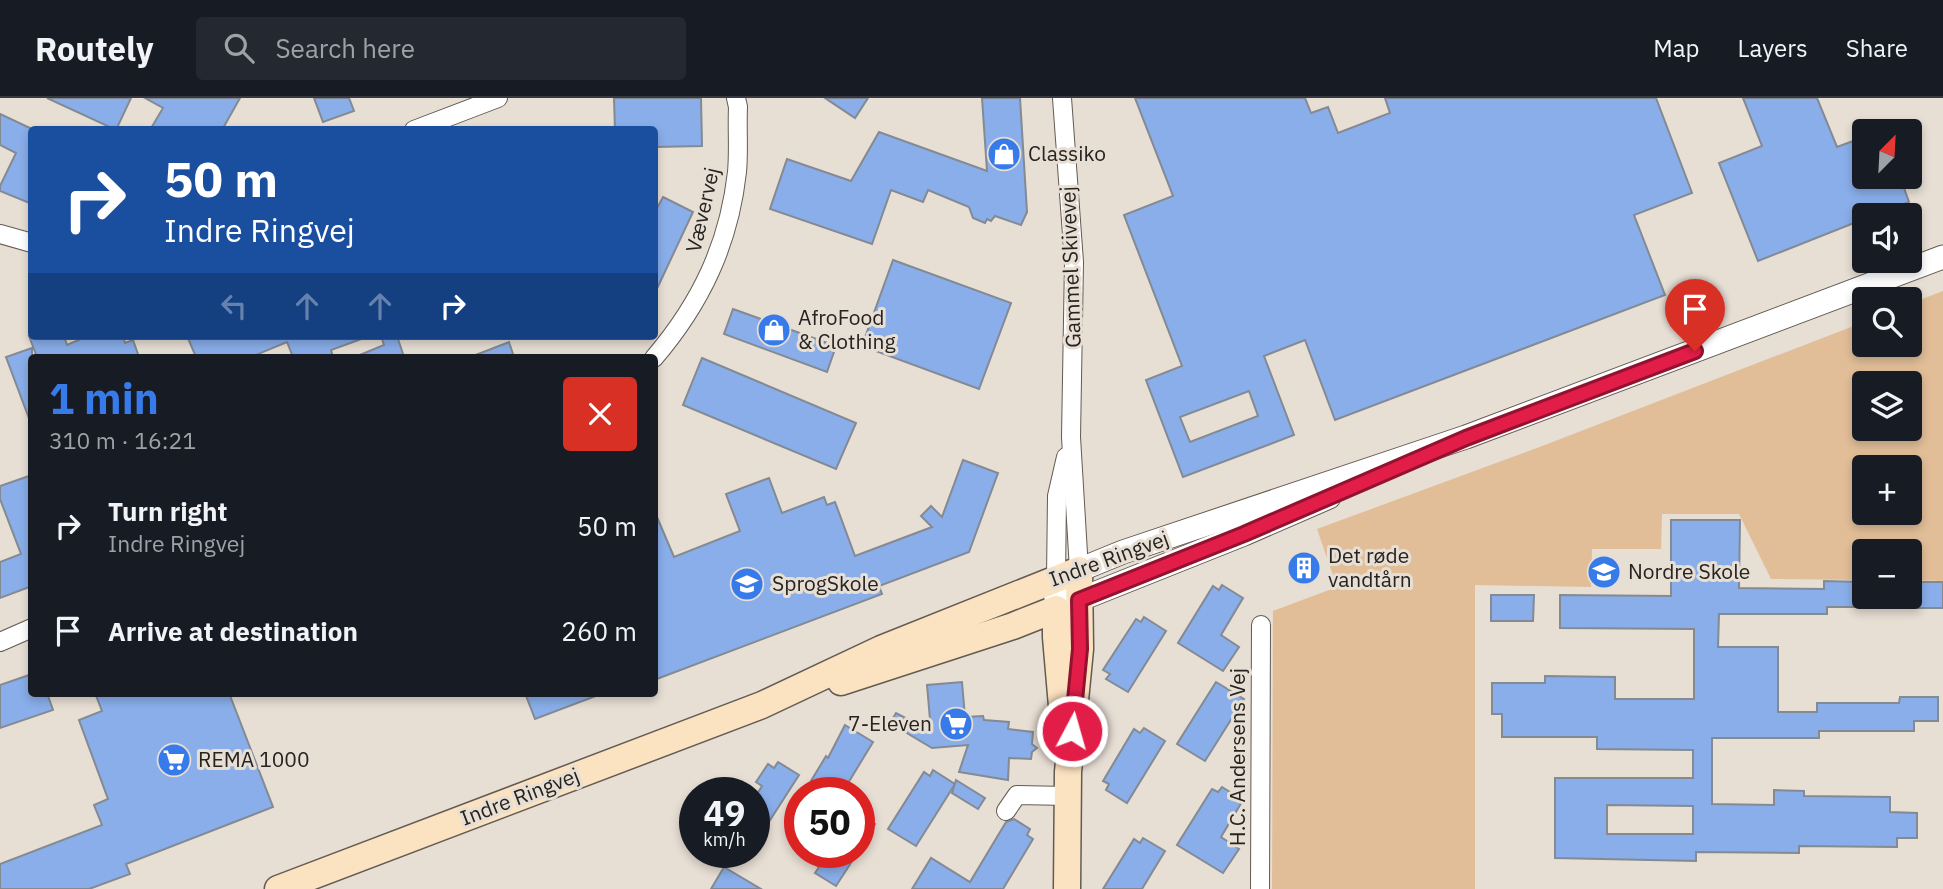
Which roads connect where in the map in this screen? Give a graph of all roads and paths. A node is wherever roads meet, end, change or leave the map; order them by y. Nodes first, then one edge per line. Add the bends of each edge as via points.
1 (498, 98) edge
2 (736, 98) edge
3 (1062, 98) edge
4 (424, 126) edge
5 (0, 234) edge
6 (28, 242) edge
7 (1943, 257) edge
8 (657, 354) edge
9 (1466, 438) junction
10 (1068, 574) junction
11 (1068, 605) junction
12 (1261, 625) dead end
13 (28, 630) edge
14 (0, 642) edge
15 (762, 705) junction
16 (1068, 784) junction
17 (1006, 811) dead end
18 (278, 889) edge
19 (1067, 889) edge
20 (1260, 889) edge

1 - 4 street
2 - 8 street, Vævervej via 737,172 726,228 710,275 678,330
3 - 10 street, Gammel Skivevej via 1074,262 1071,436 1058,496
5 - 6 street
7 - 9 street, Indre Ringvej
9 - 10 street, Indre Ringvej
9 - 11 street, Indre Ringvej
10 - 11 main road, Gammel Skivevej
10 - 15 main road, Indre Ringvej via 881,649
11 - 15 main road, Indre Ringvej via 888,668
11 - 16 main road, Gammel Skivevej via 1056,638
12 - 20 street, H.C. Andersens Vej
13 - 14 street
15 - 18 main road, Indre Ringvej
16 - 17 street via 1017,795
16 - 19 main road, Gammel Skivevej

